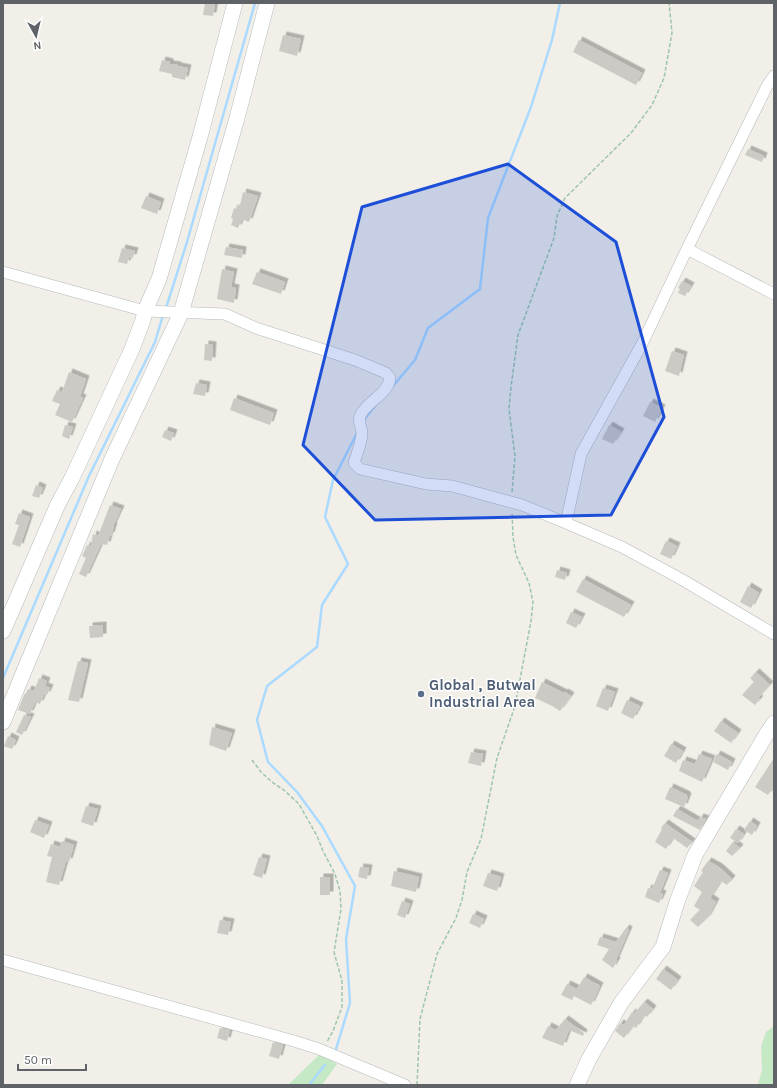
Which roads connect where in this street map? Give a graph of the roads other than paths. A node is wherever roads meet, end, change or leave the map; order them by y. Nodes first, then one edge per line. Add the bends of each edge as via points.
1 (235, 3) edge
2 (267, 3) edge
3 (774, 76) edge
4 (687, 249) junction
5 (3, 272) edge
6 (774, 294) edge
7 (153, 311) junction
8 (177, 312) junction
9 (566, 523) junction
10 (3, 631) edge
11 (774, 634) edge
12 (3, 722) edge
13 (774, 724) edge
14 (3, 960) edge
15 (405, 1085) edge
16 (577, 1085) edge

1 - 7 main road via 161,272
2 - 8 main road via 236,118
3 - 4 street
4 - 6 street
4 - 9 street via 642,344 581,454
5 - 7 street
7 - 8 street
7 - 10 main road via 144,320 58,504
8 - 9 street via 225,314 256,328 355,360 386,374 390,378 389,386 361,414 361,437 354,463 360,469 426,484 452,486 522,505
8 - 12 main road via 112,459
9 - 11 street via 622,547
13 - 16 main road via 695,855 663,947 621,1004
14 - 15 street via 319,1049

